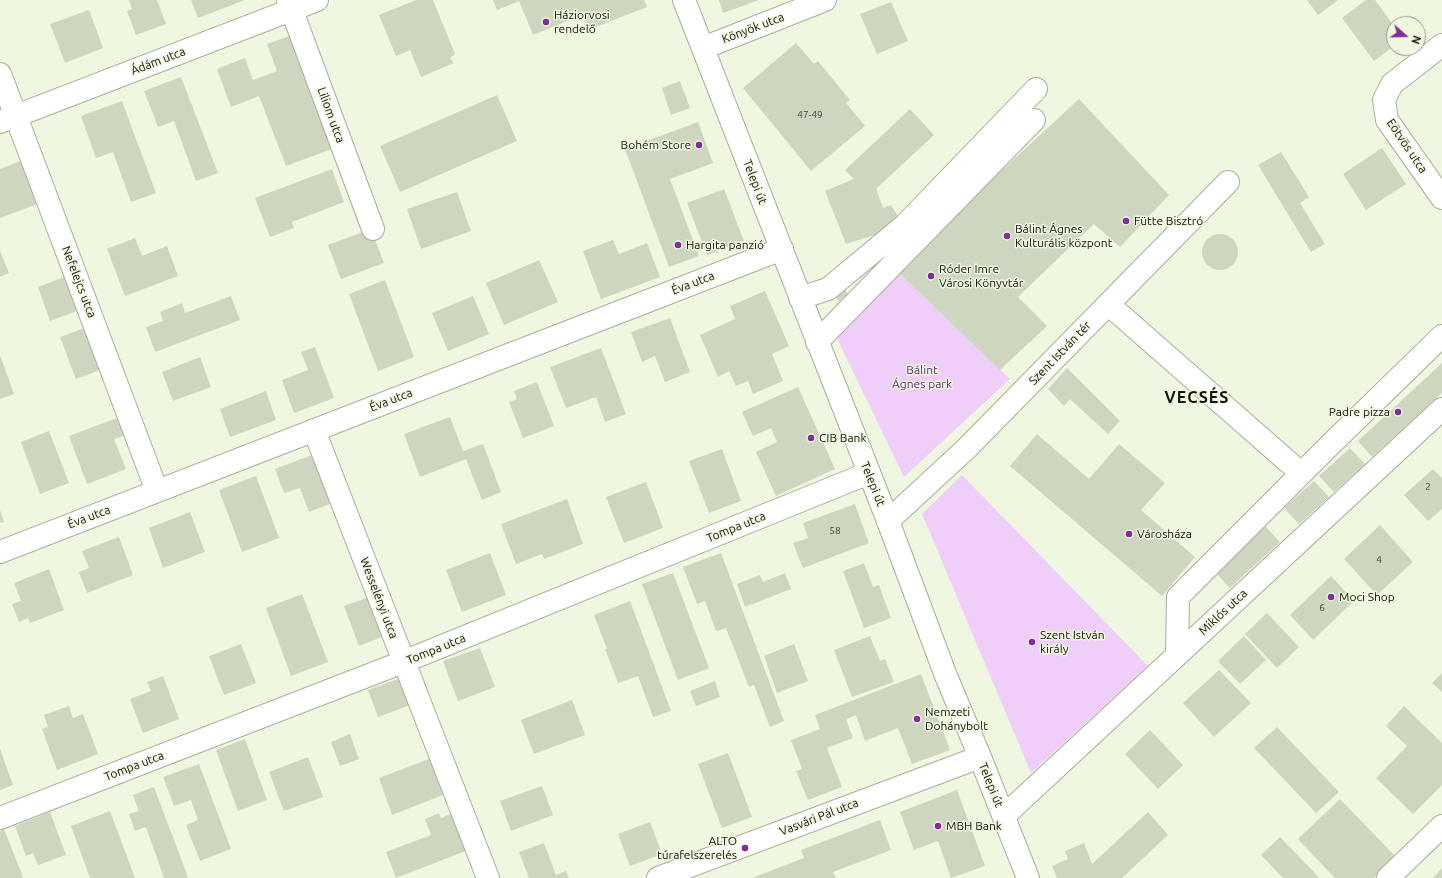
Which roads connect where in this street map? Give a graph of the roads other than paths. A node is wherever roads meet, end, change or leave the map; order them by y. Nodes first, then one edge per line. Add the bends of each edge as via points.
1 (317, 0) edge
2 (684, 0) edge
3 (825, 0) edge
4 (290, 5) edge
5 (1442, 45) edge
6 (702, 48) junction
7 (0, 74) edge
8 (1036, 89) dead end
9 (8, 119) edge
10 (1034, 120) dead end
11 (1228, 182) dead end
12 (1442, 198) edge
13 (373, 229) dead end
14 (782, 249) junction
15 (800, 298) junction
16 (1108, 304) junction
17 (1442, 336) edge
18 (817, 342) junction
19 (1442, 409) edge
20 (314, 430) junction
21 (869, 473) junction
22 (1301, 473) junction
23 (157, 491) junction
24 (888, 521) junction
25 (0, 552) edge
26 (1177, 655) junction
27 (403, 662) junction
28 (980, 756) junction
29 (1004, 816) junction
30 (0, 818) edge
31 (1442, 826) edge
32 (488, 878) edge
33 (658, 878) edge
34 (1028, 878) edge
35 (1388, 878) edge

1 - 4 street, Ádám utca
2 - 6 street, Telepi út
3 - 6 street, Könyök utca
4 - 9 street, Ádám utca
4 - 13 street, Liliom utca
5 - 12 street, Eötvös utca via 1392,84 1384,100 1387,120
6 - 14 street, Telepi út
7 - 9 street, Nefelejcs utca
8 - 15 street via 904,226 828,289
9 - 23 street, Nefelejcs utca
10 - 18 street
11 - 16 street, Szent István tér
14 - 15 street, Telepi út
14 - 20 street, Éva utca
15 - 18 street, Telepi út
16 - 22 street
16 - 24 street, Szent István tér via 967,448
17 - 22 street
18 - 21 street, Telepi út
19 - 26 street, Miklós utca
20 - 23 street, Éva utca
20 - 27 street, Wesselényi utca
21 - 24 street, Telepi út
21 - 27 street, Tompa utca
22 - 26 street via 1178,598
23 - 25 street, Éva utca
24 - 28 street, Telepi út via 946,676
26 - 29 street, Miklós utca
27 - 30 street, Tompa utca
27 - 32 street, Wesselényi utca
28 - 29 street, Telepi út
28 - 33 street, Vasvári Pál utca
29 - 34 street, Telepi út
31 - 35 street

